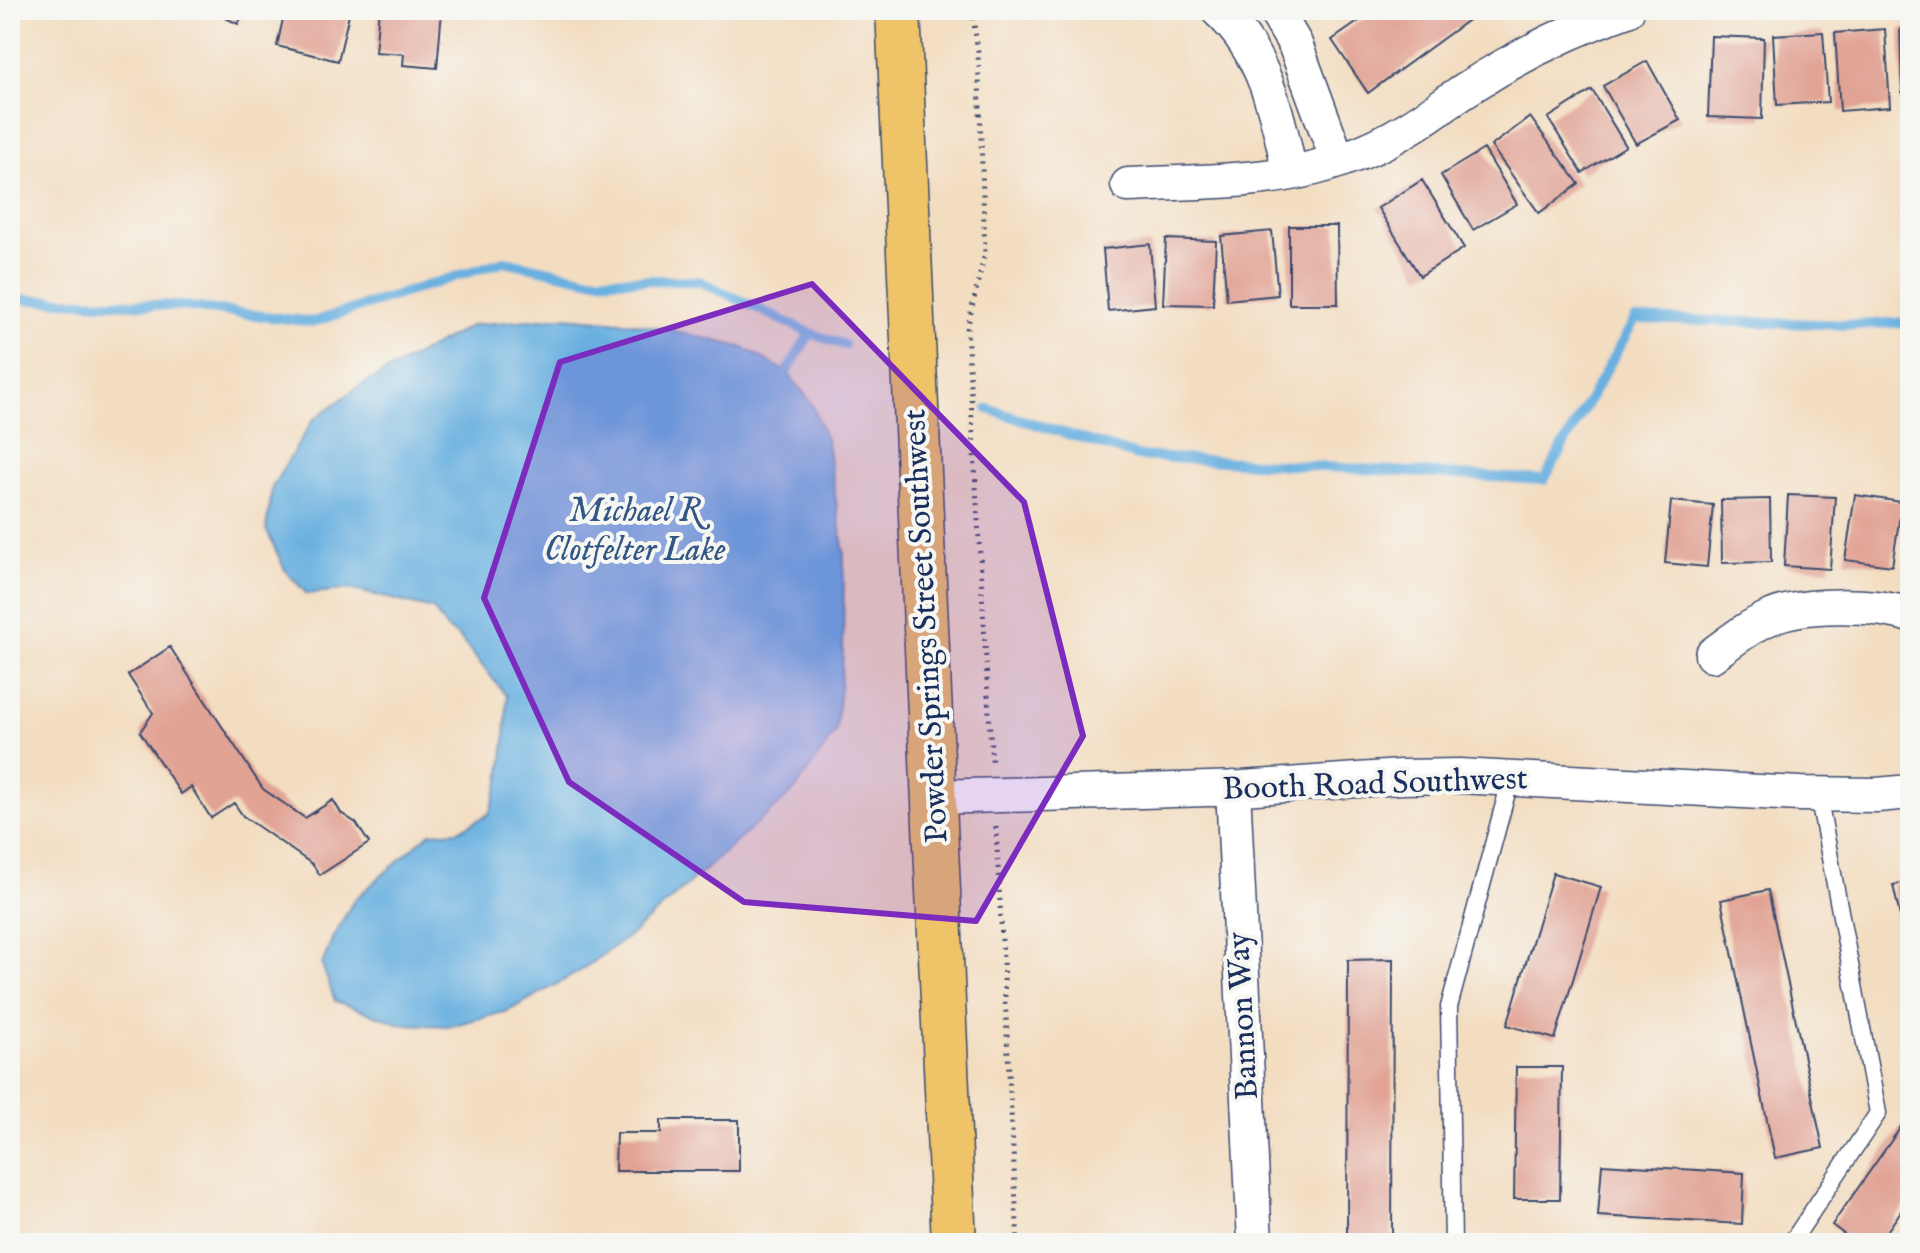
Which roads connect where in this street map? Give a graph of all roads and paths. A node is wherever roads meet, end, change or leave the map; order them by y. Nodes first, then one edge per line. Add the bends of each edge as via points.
1 (898, 10) edge
2 (972, 10) edge
3 (1218, 10) edge
4 (1275, 10) edge
5 (1627, 10) edge
6 (1338, 161) junction
7 (1290, 173) junction
8 (1128, 185) dead end
9 (1910, 615) edge
10 (1712, 655) dead end
11 (1511, 778) junction
12 (1233, 788) junction
13 (1910, 792) edge
14 (1818, 794) junction
15 (994, 796) junction
16 (935, 797) junction
17 (954, 1243) edge
18 (1018, 1243) edge
19 (1255, 1243) edge
20 (1453, 1243) edge
21 (1791, 1243) edge

1 - 16 main road, Powder Springs Street Southwest
2 - 15 path via 985,253 967,329
3 - 7 street via 1246,41 1264,76
4 - 6 street via 1295,44
5 - 6 street via 1507,64 1408,129
6 - 7 street
7 - 8 street
9 - 10 street via 1860,607 1782,612
11 - 12 street, Booth Road Southwest via 1400,777
11 - 14 street, Booth Road Southwest
11 - 20 lane via 1449,1007
12 - 15 street, Booth Road Southwest
12 - 19 street, Bannon Way
13 - 14 street, Booth Road Southwest
14 - 21 lane via 1878,1113
15 - 16 street, Booth Road Southwest
15 - 18 path
16 - 17 main road, Powder Springs Street Southwest

